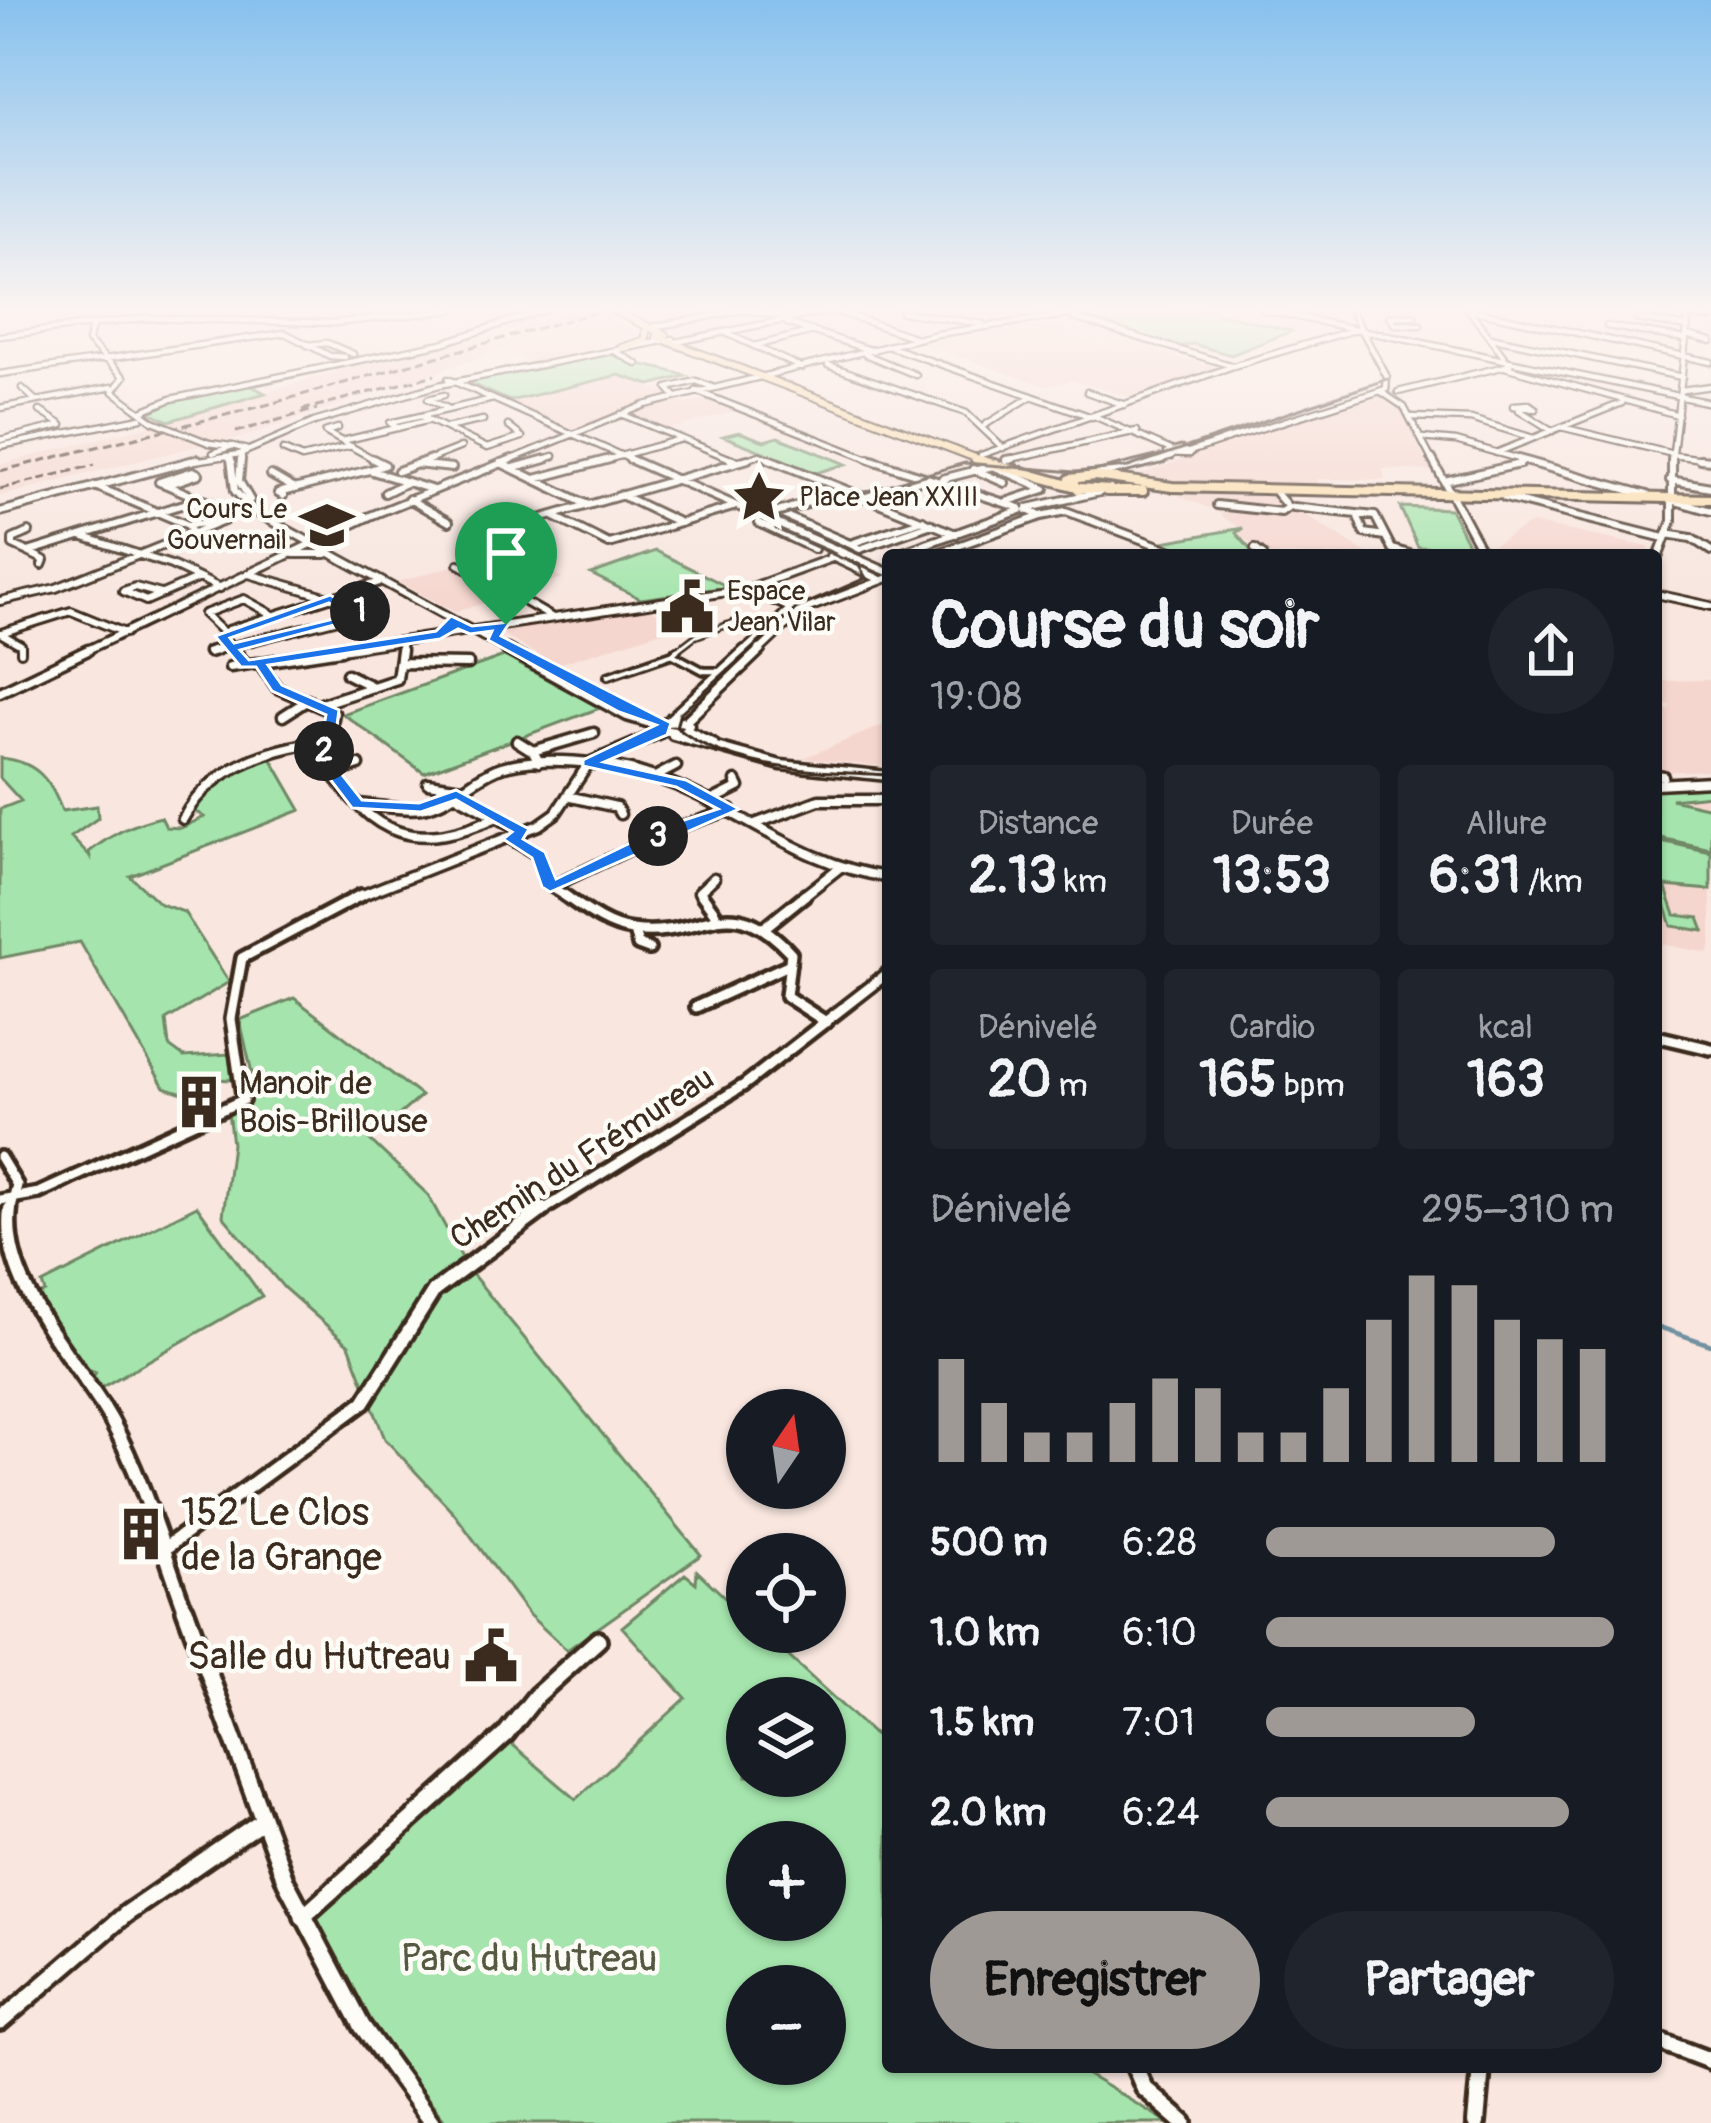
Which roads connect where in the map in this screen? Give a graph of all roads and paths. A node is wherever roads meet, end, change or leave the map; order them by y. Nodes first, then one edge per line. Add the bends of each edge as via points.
1 (134, 409) edge
2 (151, 409) edge
3 (355, 409) edge
4 (368, 409) edge
5 (449, 409) edge
6 (515, 409) edge
7 (636, 409) edge
8 (743, 409) edge
9 (850, 409) edge
10 (850, 409) edge
11 (957, 409) edge
12 (1011, 409) edge
13 (1072, 409) edge
14 (1113, 409) edge
15 (1313, 409) edge
16 (1403, 409) edge
17 (1609, 409) edge
18 (1648, 409) edge
19 (1679, 409) edge
20 (1459, 410) dead end
21 (1519, 410) dead end
22 (40, 411) dead end
23 (142, 414) junction
24 (621, 414) junction
25 (1678, 415) junction
26 (374, 416) dead end
27 (421, 416) junction
28 (1093, 416) junction
29 (1410, 417) junction
30 (1464, 419) junction
31 (430, 420) junction
32 (483, 420) dead end
33 (390, 423) junction
34 (985, 425) junction
35 (508, 426) dead end
36 (1562, 427) junction
37 (338, 428) dead end
38 (398, 428) junction
39 (446, 428) junction
40 (1137, 431) junction
41 (1552, 431) junction
42 (571, 434) junction
43 (1534, 438) junction
44 (681, 439) junction
45 (0, 441) edge
46 (342, 441) junction
47 (1422, 441) junction
48 (475, 442) junction
49 (209, 443) junction
50 (351, 446) junction
51 (461, 447) junction
52 (487, 448) junction
53 (1003, 448) junction
54 (240, 449) junction
55 (284, 450) dead end
56 (220, 453) junction
57 (1496, 453) junction
58 (1174, 454) junction
59 (981, 455) junction
60 (1673, 455) junction
61 (554, 456) dead end
62 (620, 456) junction
63 (1711, 460) edge
64 (736, 461) junction
65 (501, 463) junction
66 (1524, 463) junction
67 (416, 464) junction
68 (1007, 464) junction
69 (386, 465) junction
70 (452, 468) dead end
71 (513, 468) junction
72 (1143, 468) junction
73 (973, 469) junction
74 (369, 470) junction
75 (398, 471) junction
76 (271, 475) dead end
77 (1089, 475) junction
78 (387, 476) junction
79 (535, 479) junction
80 (923, 479) junction
81 (942, 479) junction
82 (1670, 479) junction
83 (673, 480) junction
84 (1444, 481) junction
85 (407, 482) junction
86 (1066, 483) junction
87 (167, 484) junction
88 (1045, 484) junction
89 (95, 486) junction
90 (1111, 487) junction
91 (1711, 487) edge
92 (1204, 488) junction
93 (295, 489) junction
94 (434, 490) junction
95 (846, 490) junction
96 (1276, 493) junction
97 (385, 494) dead end
98 (1031, 494) junction
99 (621, 495) junction
100 (283, 496) dead end
101 (1452, 496) junction
102 (866, 497) junction
103 (1505, 498) junction
104 (200, 499) junction
105 (409, 500) junction
106 (1711, 500) edge
107 (1669, 501) junction
108 (1004, 502) junction
109 (1684, 502) junction
110 (191, 503) junction
111 (588, 505) junction
112 (1217, 505) dead end
113 (733, 506) junction
114 (1293, 507) dead end
115 (1024, 509) junction
116 (1711, 511) edge
117 (0, 512) edge
118 (776, 512) junction
119 (153, 514) junction
120 (1357, 514) junction
121 (551, 515) junction
122 (1041, 516) junction
123 (758, 518) junction
124 (922, 520) junction
125 (448, 522) dead end
126 (680, 523) junction
127 (932, 524) junction
128 (29, 532) dead end
129 (332, 533) junction
130 (956, 534) junction
131 (302, 535) junction
132 (82, 536) junction
133 (1385, 536) junction
134 (1665, 536) junction
135 (470, 539) dead end
136 (311, 543) junction
137 (850, 544) junction
138 (912, 549) edge
139 (950, 549) edge
140 (1167, 549) edge
141 (1391, 549) edge
142 (1481, 549) edge
143 (1661, 549) edge
144 (1711, 550) edge
145 (28, 552) junction
146 (140, 554) junction
147 (289, 554) junction
148 (326, 554) junction
149 (843, 554) junction
150 (832, 558) junction
151 (882, 560) edge
152 (459, 564) dead end
153 (871, 564) junction
154 (42, 565) dead end
155 (249, 574) junction
156 (882, 574) edge
157 (882, 576) edge
158 (199, 578) junction
159 (882, 580) edge
160 (380, 582) junction
161 (220, 588) junction
162 (747, 589) junction
163 (161, 594) junction
164 (1662, 595) edge
165 (330, 598) junction
166 (0, 601) edge
167 (1711, 605) edge
168 (790, 609) junction
169 (801, 611) junction
170 (274, 616) junction
171 (553, 618) junction
172 (451, 620) junction
173 (735, 622) dead end
174 (506, 625) junction
175 (474, 630) junction
176 (0, 633) edge
177 (125, 633) junction
178 (224, 633) junction
179 (440, 635) junction
180 (493, 637) junction
181 (401, 641) junction
182 (231, 648) junction
183 (21, 652) dead end
184 (209, 652) dead end
185 (672, 654) junction
186 (260, 662) junction
187 (401, 663) junction
188 (246, 664) junction
189 (468, 664) dead end
190 (230, 667) dead end
191 (717, 671) dead end
192 (347, 674) dead end
193 (608, 676) dead end
194 (398, 679) junction
195 (373, 687) junction
196 (412, 688) dead end
197 (0, 692) edge
198 (308, 700) junction
199 (321, 704) junction
200 (283, 716) dead end
201 (686, 726) junction
202 (666, 728) junction
203 (594, 733) dead end
204 (326, 741) junction
205 (517, 741) dead end
206 (533, 751) junction
207 (539, 762) junction
208 (589, 763) junction
209 (359, 765) dead end
210 (676, 766) dead end
211 (882, 773) edge
212 (882, 773) edge
213 (332, 774) junction
214 (657, 776) junction
215 (1662, 778) edge
216 (1711, 778) edge
217 (736, 781) dead end
218 (428, 783) dead end
219 (459, 792) junction
220 (567, 796) junction
221 (715, 799) junction
222 (882, 800) edge
223 (357, 804) junction
224 (731, 809) junction
225 (620, 814) dead end
226 (499, 816) junction
227 (183, 820) dead end
228 (755, 824) junction
229 (524, 832) junction
230 (511, 839) junction
231 (838, 868) junction
232 (882, 876) edge
233 (714, 878) dead end
234 (550, 887) junction
235 (715, 913) junction
236 (764, 928) junction
237 (634, 931) junction
238 (650, 949) dead end
239 (790, 964) junction
240 (882, 979) edge
241 (874, 986) junction
242 (882, 990) edge
243 (696, 1006) dead end
244 (826, 1022) junction
245 (1662, 1037) edge
246 (1711, 1048) edge
247 (0, 1157) edge
248 (8, 1199) edge
249 (165, 1548) junction
250 (598, 1640) dead end
251 (260, 1822) junction
252 (303, 1917) junction
253 (0, 2022) edge
254 (1662, 2042) edge
255 (1711, 2061) edge
256 (1138, 2073) edge
257 (1480, 2073) edge
258 (432, 2123) edge
259 (1184, 2123) edge
260 (1476, 2123) edge

1 - 23 street
2 - 23 street
3 - 54 street
4 - 54 street
5 - 27 street
6 - 42 street
7 - 24 street
8 - 80 street
9 - 59 main road
10 - 68 main road
11 - 34 street
12 - 34 street
13 - 28 street
14 - 28 street
15 - 58 street
16 - 29 street
17 - 36 street
18 - 25 street
19 - 25 street
20 - 30 street
21 - 41 street
22 - 45 street via 62,425
23 - 45 street
23 - 49 street, bridge
24 - 42 street
24 - 44 street
25 - 60 street
26 - 33 street
27 - 31 street
27 - 33 street
28 - 40 street
28 - 53 street
29 - 30 street
29 - 47 street
30 - 43 street
31 - 38 street
31 - 39 street
32 - 39 street
33 - 38 street
34 - 53 street
35 - 52 street via 522,437
36 - 41 street
36 - 60 street
37 - 46 street via 326,432
38 - 46 street
39 - 48 street
40 - 58 street
40 - 68 street
41 - 43 street
42 - 62 street
42 - 65 street
43 - 57 street
44 - 62 street
44 - 64 street
46 - 50 street
47 - 57 street
47 - 84 street
48 - 51 street
48 - 52 street
49 - 54 street
49 - 56 street
50 - 55 street via 305,460
50 - 69 street
51 - 52 street
51 - 67 street
53 - 59 street
54 - 56 street
54 - 56 street
54 - 131 street via 247,497
56 - 89 street
56 - 136 street via 233,460 240,499
57 - 66 street
58 - 72 street
58 - 77 street
59 - 77 main road via 1032,471
60 - 63 street
60 - 82 street
61 - 71 street
62 - 79 street
62 - 83 street
64 - 83 street
64 - 95 street via 765,456
65 - 71 street
65 - 94 street
66 - 84 street
66 - 107 street
67 - 70 street
67 - 75 street
68 - 88 main road
69 - 74 street
69 - 75 street
71 - 79 street
72 - 90 street
72 - 92 street via 1139,475 1148,482
73 - 81 street
73 - 88 street via 993,466
73 - 98 street
74 - 78 street
74 - 93 street
75 - 78 street
76 - 93 street
77 - 86 main road
77 - 90 main road
78 - 85 street
79 - 111 street
80 - 81 street
80 - 102 street
81 - 108 street
82 - 91 street
82 - 107 street
83 - 99 street
83 - 113 street
84 - 101 street
85 - 94 street
85 - 97 street
86 - 88 main road
86 - 90 main road
86 - 115 street
87 - 87 street via 159,482 199,474 183,479
87 - 104 street
88 - 98 street
89 - 117 street
89 - 119 street
90 - 92 main road
90 - 96 main road
90 - 115 street
92 - 101 main road
93 - 100 street
94 - 105 street
95 - 102 street
95 - 118 street
96 - 101 main road
96 - 112 street via 1288,507 1278,513
98 - 108 street
99 - 111 street
99 - 126 street
101 - 103 main road
101 - 107 main road
101 - 142 street
102 - 124 street
103 - 107 main road
103 - 134 street
104 - 110 street
104 - 110 street via 212,503
105 - 125 street
105 - 129 street
106 - 107 main road
106 - 109 main road
107 - 109 main road
107 - 134 street
108 - 115 street
109 - 116 street
110 - 119 street
111 - 121 street
113 - 123 street
113 - 126 street
114 - 120 street
115 - 122 street
115 - 130 street
118 - 123 street
118 - 137 street
119 - 132 street
119 - 146 street via 190,529
120 - 133 street via 1377,517
120 - 133 street via 1364,533
121 - 126 street via 609,544
121 - 135 street
122 - 139 street
122 - 140 street via 1066,511
123 - 149 street
123 - 150 street
124 - 127 street
124 - 137 street
127 - 130 street
127 - 137 street via 860,548
128 - 145 street via 13,539
129 - 131 street
129 - 136 street
130 - 138 street
131 - 136 street
132 - 145 street
132 - 146 street
133 - 141 street
134 - 143 street
134 - 144 street
136 - 147 street
136 - 148 street
136 - 175 street
145 - 154 street
146 - 158 street
146 - 166 street
147 - 148 street
147 - 155 street
148 - 160 street
149 - 150 street
149 - 153 street
150 - 157 street
150 - 162 street
151 - 153 street
152 - 171 street
153 - 156 street
155 - 161 street
155 - 165 street
158 - 161 street
158 - 163 street
159 - 169 street
160 - 165 street
160 - 172 street
161 - 177 street
162 - 168 street
162 - 171 street
163 - 163 street via 140,602 123,591 135,587
164 - 167 street
165 - 170 street
165 - 182 street via 361,616
168 - 169 street
168 - 202 street
169 - 201 street
170 - 178 street
170 - 178 street via 244,599 204,614
171 - 174 street
172 - 175 street
172 - 179 street
173 - 185 street
174 - 175 street
174 - 180 street
175 - 179 street
175 - 180 street
175 - 202 street via 627,716
176 - 177 street via 70,611
176 - 183 street
177 - 197 street
178 - 182 street
179 - 181 street
180 - 202 street
181 - 186 street
181 - 187 street
182 - 184 street
182 - 188 street
185 - 191 street
185 - 193 street
186 - 188 street
186 - 198 street via 277,688
187 - 189 street
187 - 194 street
188 - 190 street
192 - 195 street
194 - 195 street
194 - 196 street
195 - 199 street
198 - 199 street
198 - 200 street
199 - 204 street via 336,718
201 - 202 street
201 - 212 street via 759,755
202 - 208 street
202 - 211 street via 782,765
203 - 206 street
204 - 213 street
204 - 227 street via 225,774
205 - 206 street
206 - 207 street
207 - 208 street
207 - 219 street via 496,770
208 - 214 street
208 - 220 street
209 - 213 street
210 - 214 street
213 - 223 street
214 - 221 street
215 - 216 street
217 - 221 street via 739,787
218 - 219 street
219 - 223 street via 421,808
219 - 226 street
220 - 225 street via 604,802
220 - 229 street via 548,820
221 - 224 street
222 - 228 street via 819,800
223 - 226 street via 389,831 421,841 470,832
224 - 228 street
224 - 234 street
226 - 229 street
228 - 231 street
229 - 230 street
230 - 234 street via 539,856
230 - 248 street via 315,917 240,960 231,1019 246,1097 39,1193
231 - 232 street
231 - 236 street
233 - 235 street via 699,892
234 - 237 street
235 - 236 street
235 - 237 street
236 - 239 street via 787,947
237 - 238 street via 638,945
239 - 243 street
239 - 244 street via 786,996
240 - 241 street, Chemin du Frémureau
241 - 242 street
241 - 244 street, Chemin du Frémureau
244 - 249 street, Chemin du Frémureau via 701,1114 520,1224 454,1274 434,1292 364,1402
245 - 246 street
247 - 248 street via 16,1181
248 - 249 street via 23,1291 111,1420
249 - 251 street
250 - 252 street
251 - 252 street
251 - 253 street via 127,1914
252 - 258 street via 362,2026
254 - 255 street
256 - 259 street
257 - 260 street

